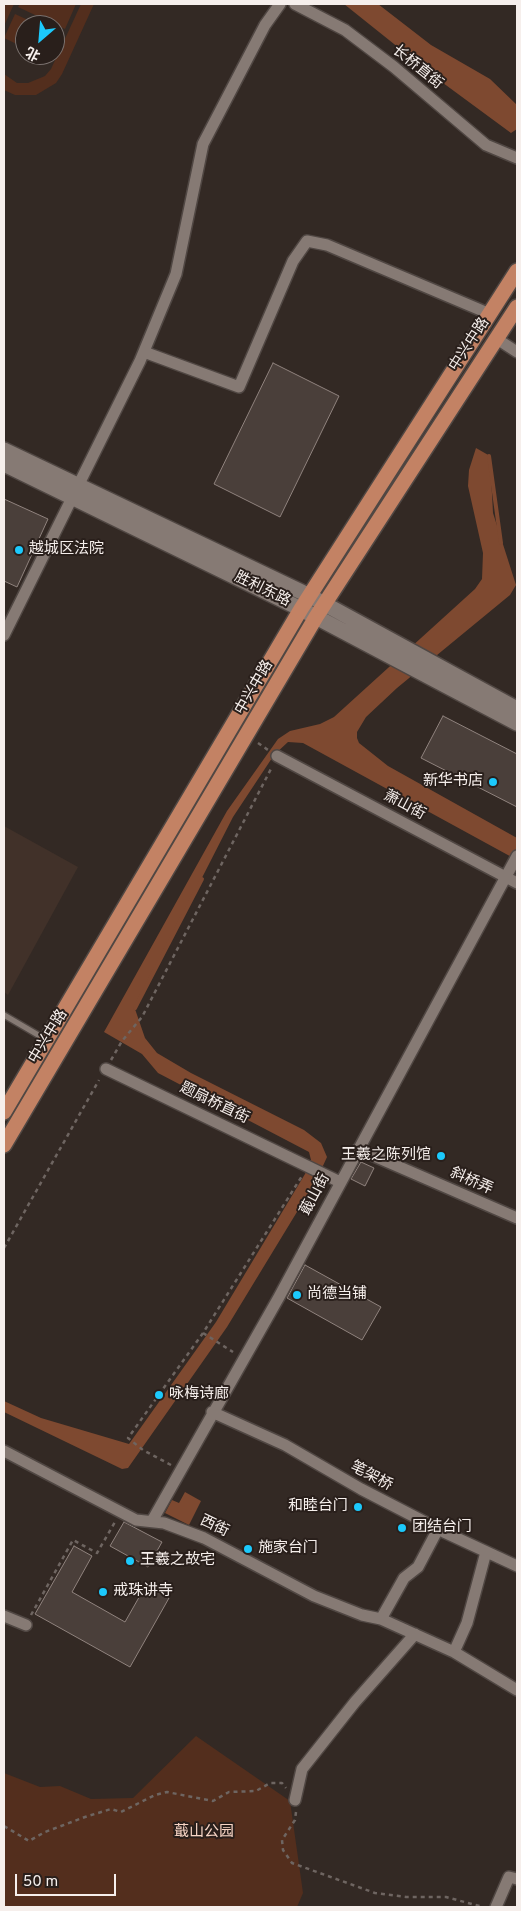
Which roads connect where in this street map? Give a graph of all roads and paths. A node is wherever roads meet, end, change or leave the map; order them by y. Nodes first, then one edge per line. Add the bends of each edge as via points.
1 (280, 4) edge
2 (295, 4) edge
3 (517, 158) edge
4 (517, 271) edge
5 (517, 307) edge
6 (490, 314) junction
7 (497, 338) junction
8 (144, 352) junction
9 (517, 352) edge
10 (4, 450) edge
11 (4, 464) edge
12 (74, 491) junction
13 (306, 603) junction
14 (320, 611) junction
15 (4, 635) edge
16 (517, 709) edge
17 (517, 723) edge
18 (277, 756) joint
19 (517, 856) edge
20 (508, 873) junction
21 (517, 883) edge
22 (4, 1015) edge
23 (47, 1040) junction
24 (106, 1068) junction
25 (4, 1112) edge
26 (4, 1146) edge
27 (358, 1149) junction
28 (296, 1160) junction
29 (340, 1182) junction
30 (517, 1218) edge
31 (4, 1248) edge
32 (203, 1333) junction
33 (243, 1358) junction
34 (212, 1412) junction
35 (4, 1451) edge
36 (180, 1470) junction
37 (120, 1512) junction
38 (152, 1521) junction
39 (438, 1529) junction
40 (486, 1552) junction
41 (517, 1566) edge
42 (4, 1616) edge
43 (381, 1619) junction
44 (26, 1625) joint
45 (415, 1634) junction
46 (454, 1652) junction
47 (517, 1690) edge
48 (295, 1800) junction
49 (4, 1826) edge
50 (517, 1879) edge
51 (483, 1907) edge
52 (496, 1907) edge

1 - 8 street via 264,25 203,144 176,274
2 - 3 street, 长桥直街 via 345,30 486,145
4 - 6 main road, 中兴中路
5 - 7 main road, 中兴中路
6 - 8 street via 327,245 308,242 293,261 239,387
6 - 13 main road, 中兴中路
7 - 9 street
7 - 14 main road, 中兴中路
8 - 12 street
10 - 12 main road, 胜利东路
11 - 12 main road, 胜利东路
12 - 13 main road, 胜利东路
12 - 15 street
13 - 14 main road, 胜利东路
13 - 23 main road, 中兴中路
14 - 16 main road, 胜利东路 via 414,653
14 - 17 main road, 胜利东路 via 401,662
14 - 26 main road, 中兴中路
18 - 20 street, 萧山街
18 - 24 path via 142,1017
19 - 20 street, 蕺山街
20 - 21 street, 萧山街
20 - 27 street, 蕺山街
22 - 23 lane
23 - 25 main road, 中兴中路
24 - 28 street, 题扇桥直街
24 - 31 path
27 - 29 street, 蕺山街
27 - 30 street, 斜桥弄
28 - 29 street, 题扇桥直街
28 - 32 path via 291,1170 303,1176
29 - 33 street, 蕺山街
32 - 33 path
32 - 36 path via 128,1438
33 - 34 street, 蕺山街
34 - 36 street, 蕺山街
34 - 39 street, 笔架桥 via 285,1445 361,1490
35 - 37 street, 西街
36 - 38 street, 蕺山街
37 - 38 street, 西街 via 136,1520
37 - 44 path via 97,1554 73,1540
38 - 43 street, 西街 via 204,1538 314,1596
39 - 40 street, 笔架桥
39 - 43 street via 418,1567 404,1578
40 - 41 street, 笔架桥
40 - 46 street via 467,1623
42 - 44 street
43 - 45 street, 西街
45 - 46 street, 西街
45 - 48 street via 302,1769
46 - 47 street, 西街
48 - 49 path via 282,1783 270,1783 256,1791 229,1792 212,1801 167,1792 121,1812 111,1809 45,1832 29,1841
48 - 51 path via 298,1804 294,1820 282,1840 283,1850 292,1863 376,1893 406,1898 446,1897
50 - 52 street via 510,1877

